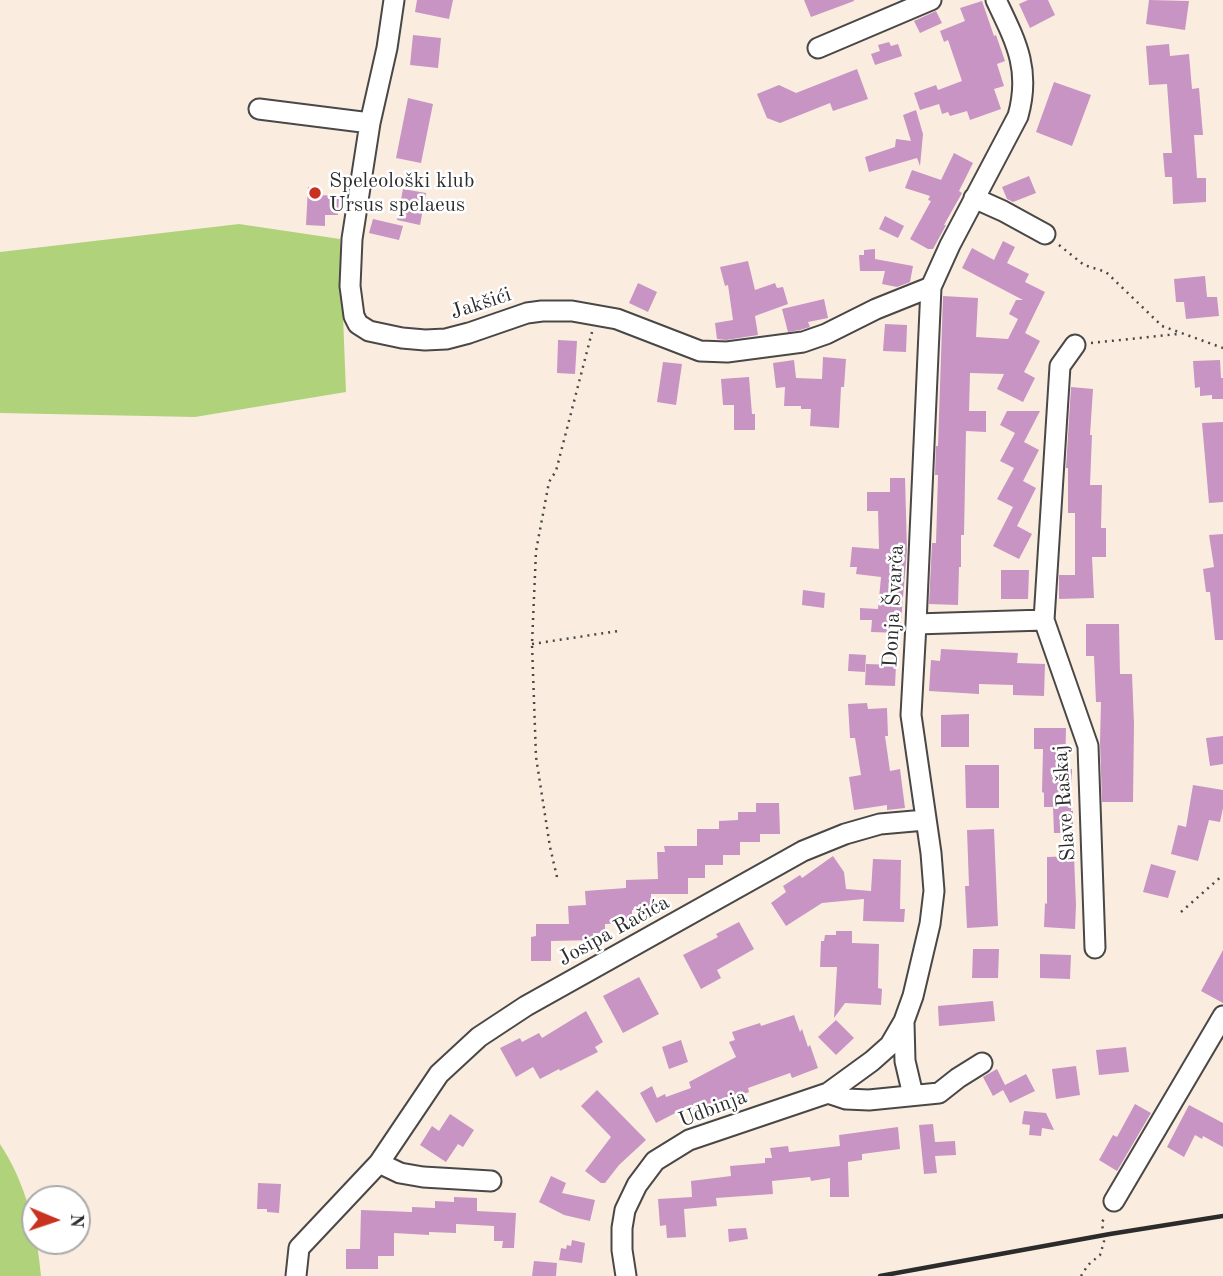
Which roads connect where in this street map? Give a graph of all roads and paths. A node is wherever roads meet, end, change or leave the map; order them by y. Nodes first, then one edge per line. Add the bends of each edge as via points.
1 (394, 0) edge
2 (930, 0) edge
3 (996, 0) edge
4 (818, 48) dead end
5 (259, 109) dead end
6 (370, 122) junction
7 (974, 198) junction
8 (1045, 234) joint
9 (931, 287) junction
10 (596, 315) junction
11 (1182, 333) junction
12 (1075, 345) joint
13 (1223, 348) edge
14 (1044, 620) junction
15 (916, 624) junction
16 (618, 631) dead end
17 (532, 644) junction
18 (925, 820) junction
19 (1223, 875) edge
20 (556, 877) dead end
21 (1181, 912) dead end
22 (1095, 948) dead end
23 (1223, 1016) edge
24 (904, 1021) junction
25 (982, 1063) dead end
26 (828, 1093) junction
27 (913, 1095) junction
28 (379, 1163) junction
29 (491, 1181) dead end
30 (1114, 1200) joint
31 (296, 1276) edge
32 (626, 1276) edge
33 (1081, 1276) edge

1 - 6 street, Jakšići
2 - 4 street
3 - 7 street, Donja Švarča via 1022,65 1023,99
5 - 6 street
6 - 10 street, Jakšići via 352,250 350,286 358,324 369,331 425,340 458,336 527,313
7 - 8 street
7 - 9 street, Donja Švarča
8 - 11 path via 1084,265 1106,272 1161,326
9 - 10 street, Jakšići via 803,342 727,352 700,351
9 - 15 street, Donja Švarča
10 - 17 path via 556,471 549,482 536,551
11 - 12 path
11 - 13 path
12 - 14 street, Slave Raškaj via 1060,366
14 - 15 street
14 - 22 street, Slave Raškaj via 1088,747
15 - 18 street, Donja Švarča via 911,715
16 - 17 path
17 - 20 path via 536,757
18 - 24 street, Donja Švarča via 933,891 930,924
18 - 28 street, Josipa Račića via 880,824 803,850 526,1006 479,1037 439,1074
19 - 21 path
23 - 30 street
24 - 26 street, Udbinja via 890,1045
24 - 27 street via 905,1061
25 - 27 street, Udbinja via 939,1093
26 - 27 street, Udbinja via 869,1100
26 - 32 street, Udbinja via 689,1140 655,1161 625,1210 622,1250
28 - 29 street via 423,1177
28 - 31 street, Josipa Račića via 299,1248
30 - 33 path via 1102,1222 1100,1255

